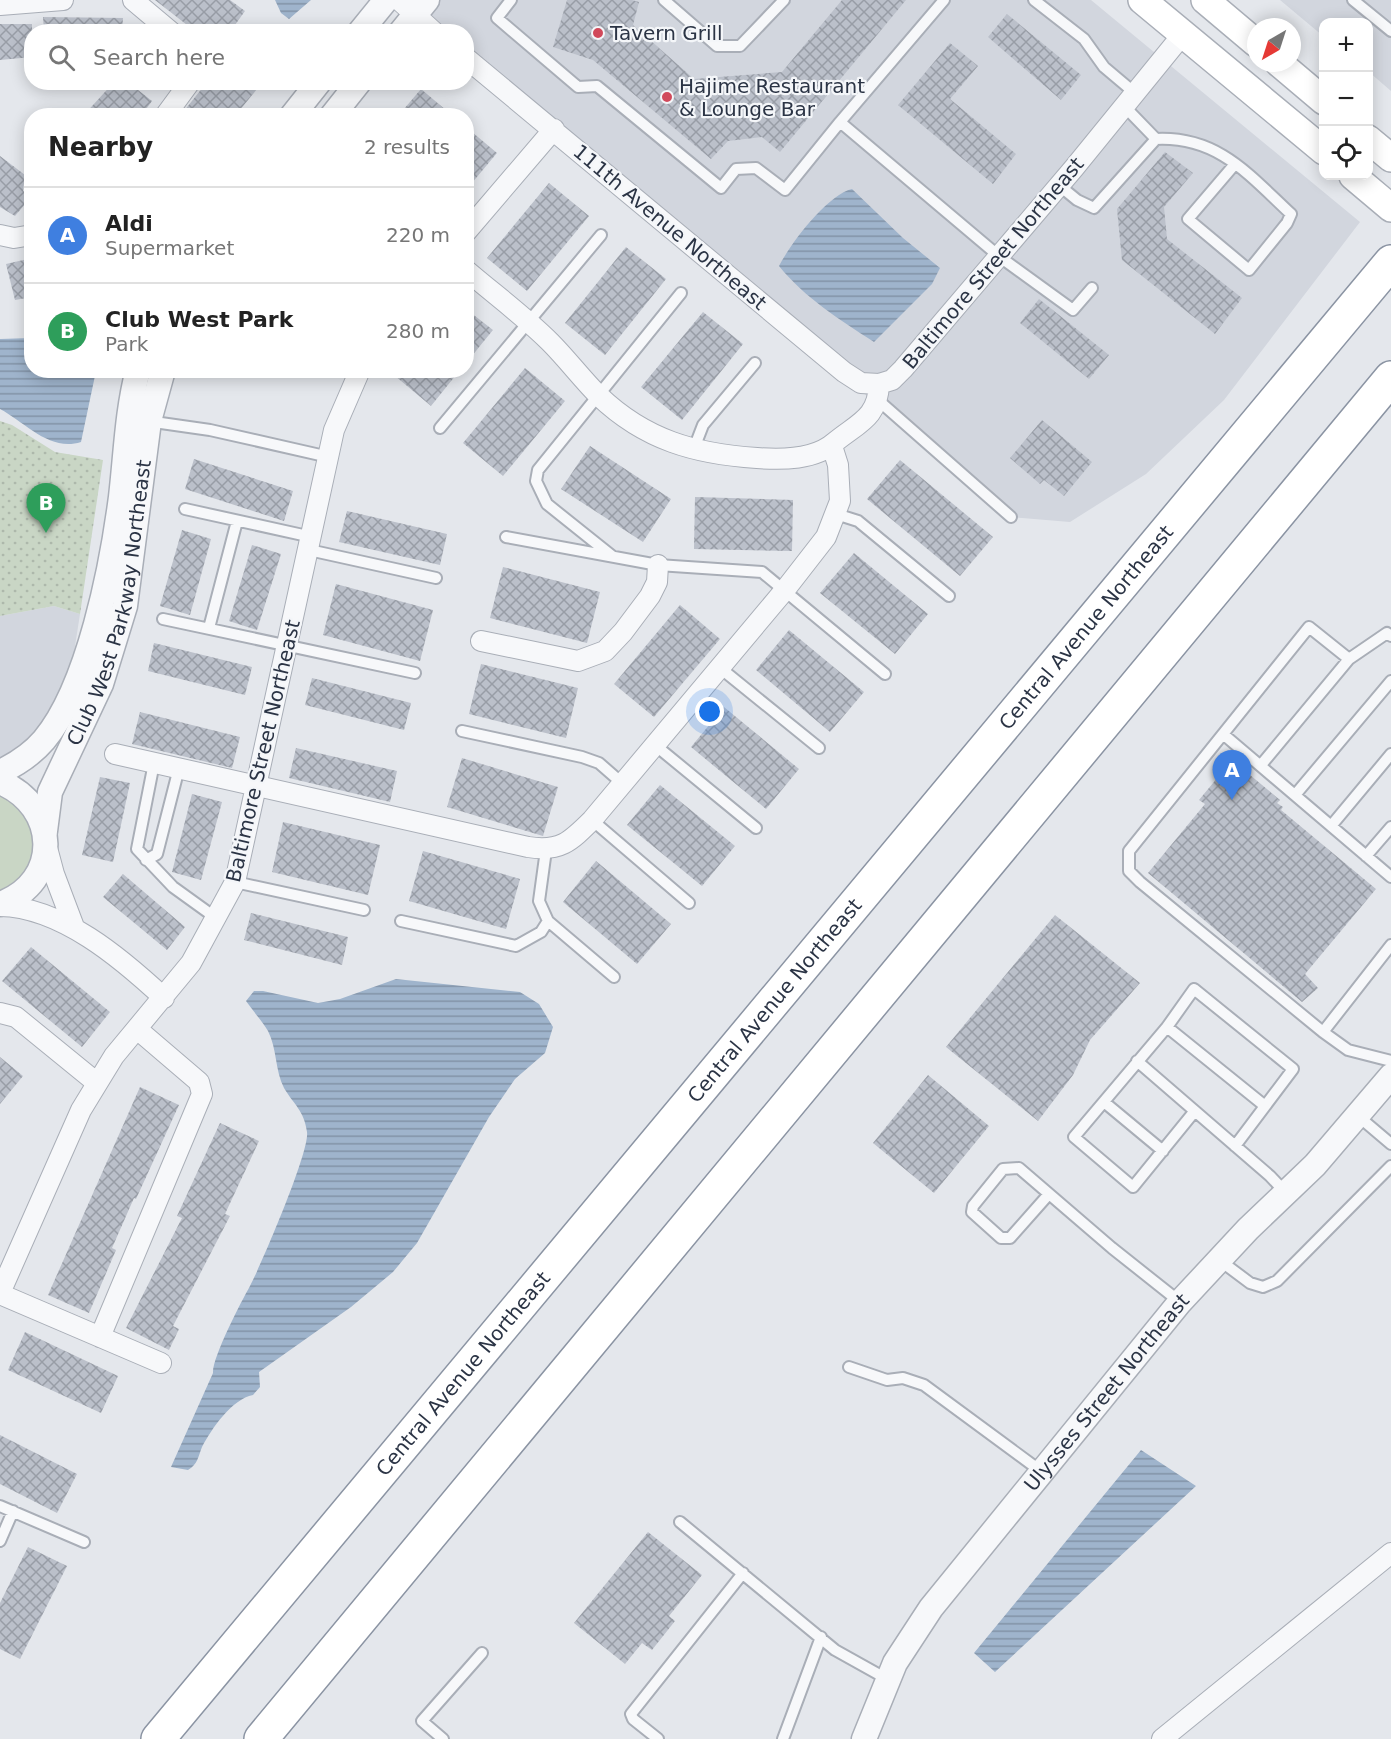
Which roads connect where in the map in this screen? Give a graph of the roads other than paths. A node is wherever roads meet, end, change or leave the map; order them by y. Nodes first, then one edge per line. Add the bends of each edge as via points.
1 (63, 0) edge
2 (132, 0) edge
3 (386, 0) edge
4 (512, 0) edge
5 (664, 0) edge
6 (784, 0) edge
7 (944, 0) edge
8 (1034, 0) edge
9 (1142, 0) edge
10 (1205, 0) edge
11 (1353, 0) edge
12 (0, 5) edge
13 (410, 12) edge
14 (161, 24) edge
15 (366, 24) edge
16 (424, 24) edge
17 (1391, 31) edge
18 (1183, 34) junction
19 (1247, 35) edge
20 (474, 64) edge
21 (1290, 72) edge
22 (184, 90) edge
23 (313, 90) edge
24 (353, 90) edge
25 (1319, 97) edge
26 (1130, 101) junction
27 (171, 108) edge
28 (298, 108) edge
29 (338, 108) edge
30 (840, 122) junction
31 (554, 129) junction
32 (1156, 139) junction
33 (1373, 143) edge
34 (1319, 148) edge
35 (1391, 158) edge
36 (1235, 164) junction
37 (1358, 180) edge
38 (1060, 186) junction
39 (1391, 207) edge
40 (474, 219) edge
41 (0, 235) edge
42 (601, 235) dead end
43 (24, 236) edge
44 (1000, 257) junction
45 (1391, 262) edge
46 (474, 277) edge
47 (1092, 288) dead end
48 (681, 293) dead end
49 (528, 323) junction
50 (755, 363) dead end
51 (138, 378) edge
52 (159, 378) edge
53 (354, 378) edge
54 (1386, 386) edge
55 (879, 392) junction
56 (599, 395) junction
57 (139, 420) junction
58 (440, 428) dead end
59 (832, 446) junction
60 (693, 451) junction
61 (329, 457) junction
62 (185, 509) dead end
63 (836, 514) junction
64 (1011, 517) dead end
65 (237, 521) junction
66 (506, 537) dead end
67 (310, 543) junction
68 (615, 558) junction
69 (658, 565) junction
70 (436, 578) dead end
71 (784, 591) junction
72 (949, 596) dead end
73 (163, 619) dead end
74 (209, 628) junction
75 (1391, 636) edge
76 (481, 641) dead end
77 (289, 645) junction
78 (1349, 659) junction
79 (719, 667) junction
80 (415, 673) dead end
81 (885, 674) dead end
82 (1391, 681) edge
83 (462, 731) dead end
84 (1223, 734) junction
85 (655, 745) junction
86 (819, 748) dead end
87 (115, 754) dead end
88 (1391, 754) edge
89 (154, 763) junction
90 (1261, 765) junction
91 (179, 768) junction
92 (0, 772) edge
93 (0, 782) edge
94 (623, 783) junction
95 (256, 786) junction
96 (1295, 795) junction
97 (592, 820) junction
98 (1331, 826) junction
99 (1391, 827) edge
100 (756, 828) dead end
101 (45, 837) junction
102 (546, 850) junction
103 (1366, 856) junction
104 (146, 860) junction
105 (1391, 877) edge
106 (235, 882) junction
107 (689, 903) dead end
108 (0, 905) edge
109 (364, 910) dead end
110 (216, 918) junction
111 (401, 921) dead end
112 (548, 921) junction
113 (74, 927) junction
114 (1391, 945) edge
115 (614, 977) dead end
116 (164, 998) junction
117 (0, 1013) edge
118 (1167, 1027) junction
119 (137, 1029) junction
120 (1323, 1032) junction
121 (1137, 1061) junction
122 (1391, 1061) edge
123 (1391, 1076) edge
124 (97, 1083) junction
125 (1104, 1102) junction
126 (1265, 1106) junction
127 (1194, 1112) junction
128 (1358, 1116) junction
129 (1391, 1144) edge
130 (1235, 1146) junction
131 (1163, 1151) junction
132 (1391, 1166) edge
133 (1286, 1193) junction
134 (1049, 1194) junction
135 (1218, 1259) junction
136 (0, 1293) edge
137 (1180, 1302) junction
138 (100, 1337) junction
139 (161, 1363) dead end
140 (849, 1367) dead end
141 (1042, 1472) junction
142 (0, 1506) edge
143 (13, 1511) junction
144 (680, 1522) dead end
145 (0, 1541) edge
146 (84, 1542) dead end
147 (1391, 1553) edge
148 (743, 1573) junction
149 (821, 1637) junction
150 (482, 1653) dead end
151 (887, 1679) junction
152 (158, 1739) edge
153 (261, 1739) edge
154 (443, 1739) edge
155 (658, 1739) edge
156 (783, 1739) edge
157 (864, 1739) edge
158 (1162, 1739) edge

1 - 12 street
2 - 14 street
3 - 15 street
4 - 30 lane via 497,18 578,87 597,86 721,188 736,169 756,168 785,190
5 - 6 lane via 717,46 726,48 740,46
7 - 30 lane
8 - 26 lane via 1084,39
9 - 18 main road
10 - 19 main road
11 - 17 lane
13 - 16 street
18 - 26 street, Baltimore Street Northeast
18 - 34 main road
20 - 31 street, 111th Avenue Northeast
21 - 25 main road
22 - 27 street
23 - 28 street
24 - 29 street
26 - 32 lane
26 - 38 street, Baltimore Street Northeast
30 - 44 lane
31 - 40 street
31 - 55 street, 111th Avenue Northeast via 844,372
32 - 36 lane via 1197,143 1224,154
32 - 38 lane via 1094,208
33 - 35 main road
36 - 36 lane via 1291,214 1249,270 1188,219
37 - 39 main road
38 - 44 street, Baltimore Street Northeast
41 - 43 street
42 - 49 lane
44 - 47 lane via 1073,310
44 - 55 street, Baltimore Street Northeast
45 - 152 highway, Central Avenue Northeast
46 - 49 street
48 - 56 lane
49 - 56 street
49 - 58 lane
50 - 60 lane via 703,425
51 - 57 street, Club West Parkway Northeast
52 - 57 street, Club West Parkway Northeast
53 - 61 street, Baltimore Street Northeast via 334,430
54 - 153 highway
55 - 59 street, Baltimore Street Northeast via 862,424
55 - 64 lane
56 - 60 street via 648,432
56 - 68 lane via 544,459 536,481 547,504
57 - 61 lane via 210,430
57 - 92 street, Club West Parkway Northeast via 120,498 108,573 87,653 68,698 44,739 17,764
57 - 101 street, Club West Parkway Northeast via 125,606 100,684 50,792
59 - 60 street, Baltimore Street Northeast via 788,460
59 - 63 street via 840,483
61 - 67 street, Baltimore Street Northeast
62 - 65 lane
63 - 71 street via 816,552
63 - 72 lane via 858,521
65 - 67 lane
65 - 74 lane
66 - 68 lane
67 - 70 lane
67 - 77 street, Baltimore Street Northeast
68 - 69 lane
69 - 71 lane via 762,572
69 - 76 street via 657,582 650,596 605,651 592,657 578,661
71 - 79 street
71 - 81 lane
73 - 74 lane
74 - 77 lane
75 - 78 lane via 1387,633
77 - 80 lane
77 - 95 street, Baltimore Street Northeast
78 - 84 lane via 1309,627
78 - 90 lane
79 - 85 street
79 - 86 lane
82 - 96 lane
83 - 94 lane via 582,757 599,763
84 - 90 lane
84 - 120 lane via 1129,851 1129,871
85 - 94 street
85 - 100 lane
87 - 89 street
88 - 98 lane
89 - 91 street
89 - 104 lane via 136,849
90 - 96 lane
91 - 95 street
91 - 104 lane via 157,854
93 - 101 street via 29,801 39,815
94 - 97 street
95 - 102 street
95 - 106 street, Baltimore Street Northeast
96 - 98 lane
97 - 102 street via 561,847
97 - 107 lane
98 - 103 lane
99 - 103 lane
101 - 108 street, Club West Parkway Northeast via 42,866 31,885
101 - 113 street
102 - 112 lane via 539,902
103 - 105 lane
104 - 110 lane via 173,887
106 - 109 lane
106 - 110 street, Baltimore Street Northeast
108 - 113 street via 28,908
110 - 116 street, Baltimore Street Northeast via 192,963
111 - 112 lane via 516,946 541,932
112 - 115 lane
113 - 116 street
114 - 120 lane
116 - 119 street, Baltimore Street Northeast
117 - 124 street via 16,1017
118 - 121 lane
118 - 126 lane
118 - 126 lane via 1194,989 1293,1069
119 - 124 street, Baltimore Street Northeast
119 - 138 street via 199,1082 202,1094
120 - 122 lane via 1348,1050
121 - 125 lane
121 - 127 lane
123 - 128 street, Ulysses Street Northeast
124 - 136 street, Baltimore Street Northeast via 81,1110
125 - 131 lane
125 - 131 lane via 1074,1137 1133,1187
126 - 130 lane
127 - 130 lane
127 - 131 lane
128 - 129 lane
128 - 133 street, Ulysses Street Northeast
130 - 133 lane
132 - 135 lane via 1277,1281 1263,1287 1250,1283
133 - 135 street, Ulysses Street Northeast
134 - 134 lane via 1019,1168 1008,1167 972,1212 1001,1238 1010,1238
134 - 137 lane
135 - 137 street, Ulysses Street Northeast
136 - 138 street
137 - 141 street, Ulysses Street Northeast
138 - 139 street
140 - 141 lane via 887,1380 903,1378 924,1385
141 - 151 street, Ulysses Street Northeast via 931,1608 906,1642
142 - 143 lane
143 - 145 lane
143 - 146 lane
144 - 148 lane
147 - 158 street
148 - 149 lane
148 - 155 lane via 631,1714
149 - 151 lane via 835,1650
149 - 156 lane
150 - 154 lane via 422,1721
151 - 157 street, Ulysses Street Northeast

